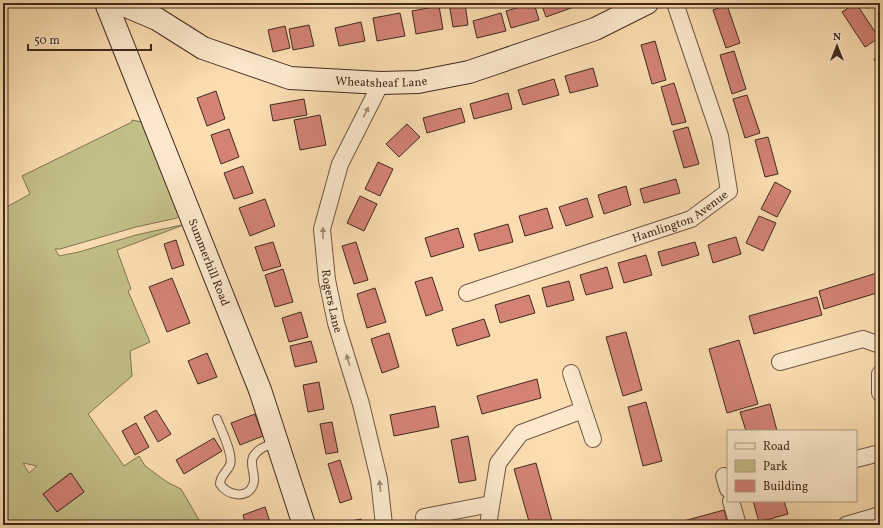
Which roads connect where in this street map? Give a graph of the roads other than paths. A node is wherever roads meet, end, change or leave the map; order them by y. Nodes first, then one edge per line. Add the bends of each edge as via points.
1 (106, 3) edge
2 (119, 3) edge
3 (647, 3) edge
4 (675, 3) edge
5 (381, 83) junction
6 (467, 293) dead end
7 (880, 345) edge
8 (780, 362) dead end
9 (572, 373) dead end
10 (880, 374) edge
11 (880, 393) edge
12 (583, 410) junction
13 (217, 419) dead end
14 (593, 439) dead end
15 (277, 442) junction
16 (880, 453) edge
17 (857, 459) edge
18 (731, 502) edge
19 (491, 504) junction
20 (880, 515) edge
21 (424, 517) dead end
22 (304, 525) edge
23 (384, 525) edge
24 (488, 525) edge
25 (738, 525) edge
26 (846, 525) edge

1 - 15 street, Summerhill Road via 254,375
2 - 5 street, Wheatsheaf Lane via 157,19 203,48 290,78
3 - 5 street, Wheatsheaf Lane via 595,29 469,72 418,82
4 - 6 street, Hamlington Avenue via 720,136 729,191 691,219
23 -> 5 street, Rogers Lane via 379,479 326,280 322,229 340,164
7 - 8 street via 863,339
9 - 12 street
10 - 11 street
12 - 14 street
12 - 19 street via 521,433 498,463
13 - 15 lane via 231,460 220,484 232,494 248,491 252,487 253,457 260,449
15 - 22 street, Summerhill Road
16 - 17 street
18 - 25 street
19 - 21 street
19 - 24 street
20 - 26 street

